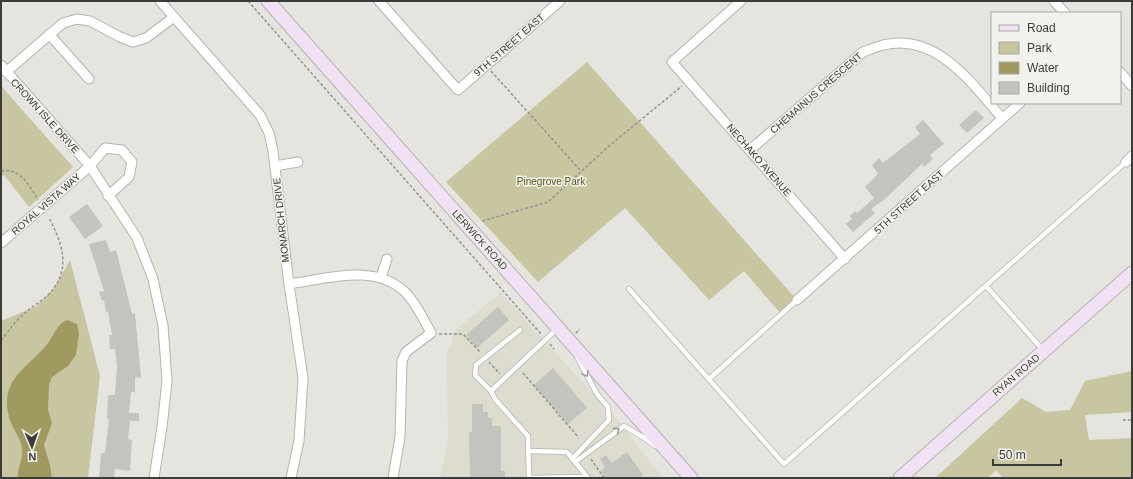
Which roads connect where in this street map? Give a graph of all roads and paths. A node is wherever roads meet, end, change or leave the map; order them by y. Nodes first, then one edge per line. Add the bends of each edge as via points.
1 (160, 1) edge
2 (248, 1) edge
3 (268, 1) edge
4 (379, 1) edge
5 (560, 1) edge
6 (741, 1) edge
7 (1054, 1) edge
8 (1064, 12) edge
9 (174, 17) junction
10 (49, 34) junction
11 (486, 66) junction
12 (4, 68) edge
13 (1121, 73) edge
14 (89, 79) dead end
15 (688, 80) junction
16 (1132, 86) edge
17 (1019, 104) edge
18 (1002, 118) junction
19 (750, 150) junction
20 (1129, 159) edge
21 (298, 162) dead end
22 (90, 166) junction
23 (275, 166) junction
24 (1, 172) edge
25 (581, 172) junction
26 (108, 196) junction
27 (38, 200) dead end
28 (49, 218) dead end
29 (482, 221) dead end
30 (1, 243) edge
31 (387, 259) dead end
32 (844, 259) junction
33 (1132, 272) edge
34 (381, 278) junction
35 (288, 284) junction
36 (986, 286) junction
37 (629, 289) dead end
38 (797, 300) joint
39 (558, 328) junction
40 (520, 330) dead end
41 (431, 333) junction
42 (546, 339) junction
43 (1, 340) edge
44 (568, 340) junction
45 (554, 349) dead end
46 (1044, 351) junction
47 (485, 357) junction
48 (523, 373) dead end
49 (505, 378) junction
50 (709, 379) junction
51 (491, 392) junction
52 (1123, 420) dead end
53 (1132, 420) edge
54 (579, 438) dead end
55 (529, 450) junction
56 (588, 456) dead end
57 (574, 460) junction
58 (588, 477) edge
59 (154, 478) edge
60 (291, 478) edge
61 (393, 478) edge
62 (529, 478) edge
63 (604, 478) edge
64 (691, 478) edge
65 (900, 478) edge

1 - 9 street, MONARCH DRIVE
2 - 42 path
3 - 39 main road, LERWICK ROAD
4 - 11 street, 9TH STREET EAST via 458,90
5 - 11 street, 9TH STREET EAST
6 - 15 street, NECHAKO AVENUE via 672,62
7 - 8 street
9 - 10 street via 146,38 133,42 90,21 77,19 63,23
9 - 23 street, MONARCH DRIVE via 260,115 269,133
10 - 12 street
10 - 14 street
11 - 25 path
12 - 22 street, CROWN ISLE DRIVE
13 - 16 street
15 - 19 street, NECHAKO AVENUE
15 - 25 path via 608,146
17 - 18 street, 5TH STREET EAST
18 - 19 street, CHEMAINUS CRESCENT via 958,69 940,55 922,47 884,45 863,52
18 - 32 street, 5TH STREET EAST
19 - 32 street, NECHAKO AVENUE
20 - 36 lane
21 - 23 street
22 - 26 street, CROWN ISLE DRIVE
22 - 26 street via 106,148 122,150 132,162 129,177
22 - 30 street, ROYAL VISTA WAY
23 - 35 street, MONARCH DRIVE
24 - 27 path via 14,172 20,175 30,185
25 - 29 path via 548,202
26 - 59 street, CROWN ISLE DRIVE via 137,238 153,279 163,326 167,381
28 - 43 path via 61,245 63,263 60,275 52,290 24,314
31 - 34 street
32 - 38 street, 5TH STREET EAST
33 - 46 main road, RYAN ROAD
34 - 35 street via 361,275
34 - 41 street via 406,294
35 - 60 street, MONARCH DRIVE via 303,378 298,441
36 - 46 lane
36 - 50 lane via 784,464
37 - 50 lane
38 - 50 lane
39 - 42 lane
39 - 44 main road, LERWICK ROAD
40 - 47 lane
41 - 47 path via 463,334
41 - 61 street via 406,352 402,360 400,437
42 - 45 path
42 - 49 lane
44 -> 57 lane via 597,394 608,406 609,420
44 - 64 main road, LERWICK ROAD
46 - 65 main road, RYAN ROAD
47 - 49 path
47 - 51 lane via 476,364 475,375
48 - 54 path
49 - 51 lane
51 - 55 lane via 528,436
52 - 53 path
55 - 57 lane via 567,452
55 - 62 lane
56 - 63 path
57 - 58 lane
57 -> 64 lane via 624,426 646,439
58 - 62 lane

